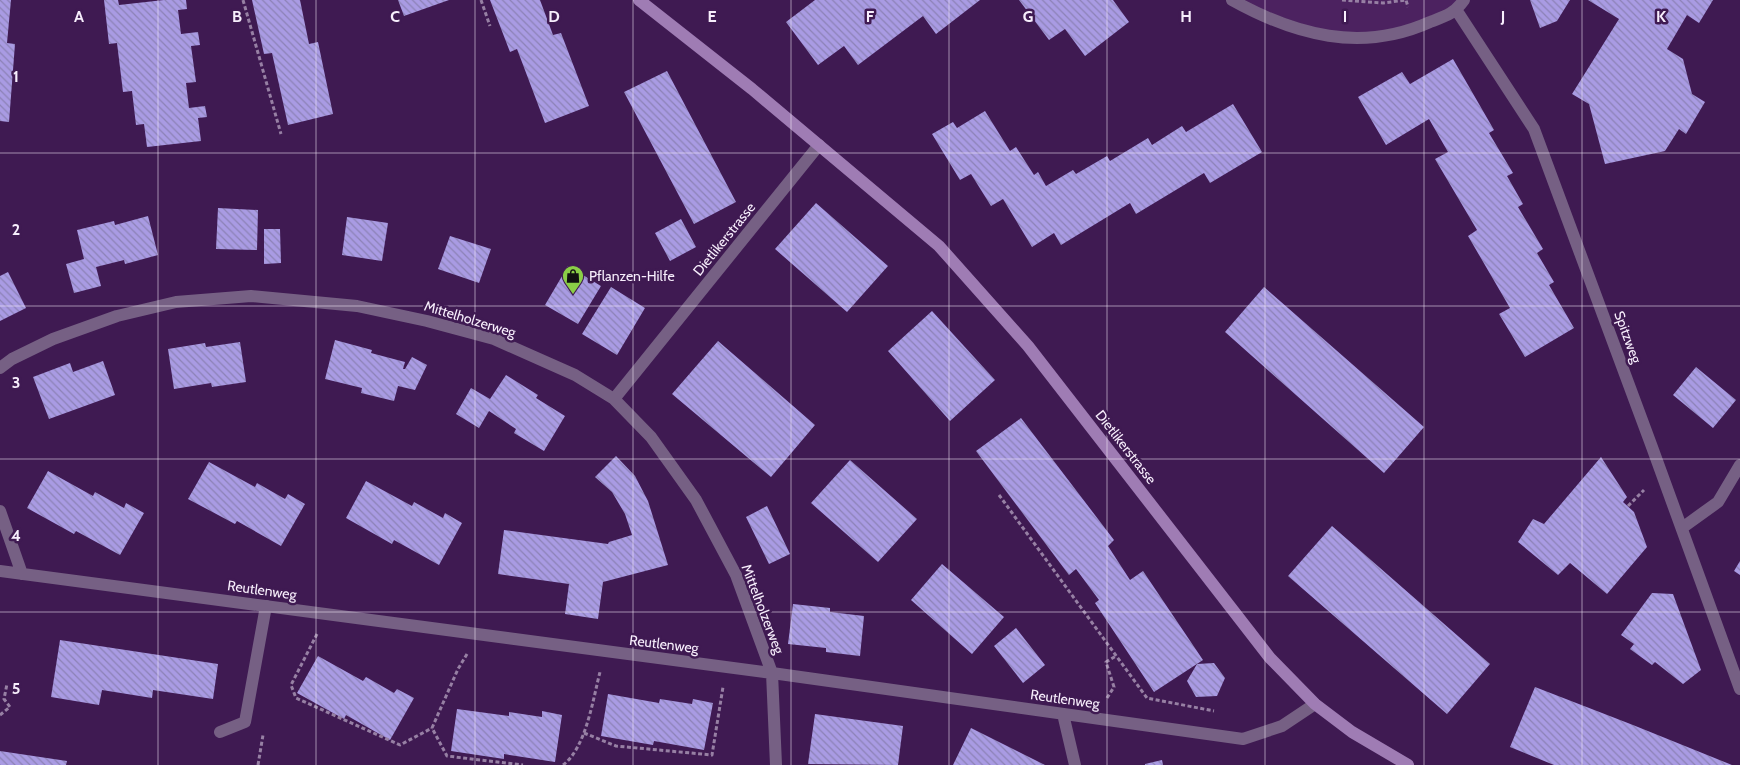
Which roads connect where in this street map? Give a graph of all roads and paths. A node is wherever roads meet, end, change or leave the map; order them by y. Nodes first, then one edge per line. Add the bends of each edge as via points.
1 (243, 0) edge
2 (481, 0) edge
3 (639, 0) edge
4 (1232, 0) edge
5 (1342, 0) edge
6 (1464, 0) edge
7 (1457, 11) junction
8 (490, 26) dead end
9 (1416, 28) junction
10 (281, 134) dead end
11 (819, 145) junction
12 (0, 368) edge
13 (614, 399) junction
14 (1740, 465) edge
15 (999, 495) dead end
16 (0, 512) edge
17 (1682, 528) junction
18 (0, 571) edge
19 (22, 574) junction
20 (266, 606) junction
21 (328, 615) junction
22 (478, 636) junction
23 (606, 652) junction
24 (1116, 656) junction
25 (726, 668) junction
26 (772, 673) junction
27 (6, 684) dead end
28 (1740, 689) edge
29 (1315, 704) junction
30 (1063, 714) junction
31 (0, 715) edge
32 (1095, 718) junction
33 (432, 728) junction
34 (220, 732) dead end
35 (584, 733) junction
36 (1214, 735) junction
37 (1401, 763) edge
38 (523, 765) edge
39 (563, 765) edge
40 (776, 765) edge
41 (1075, 765) edge

1 - 10 path
2 - 8 path
3 - 11 street, Dietlikerstrasse
4 - 9 street via 1311,33 1344,38 1377,37
5 - 9 path via 1383,3 1406,0
6 - 7 street
7 - 9 street
7 - 17 street, Spitzweg via 1534,129
11 - 13 street, Dietlikerstrasse
11 - 29 street, Dietlikerstrasse via 951,259 1028,346 1270,658
12 - 13 street, Mittelholzerweg via 53,339 117,316 176,302 251,296 357,306 484,337 575,375
13 - 26 street, Mittelholzerweg via 651,437 696,500 736,575
14 - 17 street via 1718,502
15 - 24 path
16 - 19 street
17 - 28 street, Spitzweg
18 - 19 street, Reutlenweg
19 - 20 street, Reutlenweg
20 - 21 street, Reutlenweg
20 - 34 street via 246,722
21 - 22 street, Reutlenweg
21 - 33 path via 291,685 296,698 400,745
22 - 23 street, Reutlenweg
22 - 33 path via 458,669
23 - 25 street, Reutlenweg
23 - 35 path
24 - 32 path via 1106,662 1114,687
24 - 36 path via 1147,698 1215,711
25 - 26 street, Reutlenweg
25 - 35 path via 712,754 616,746
26 - 30 street, Reutlenweg
26 - 40 street, Mittelholzerweg
27 - 31 path via 4,699 10,707
29 - 36 street, Reutlenweg via 1282,726 1242,739
29 - 37 street, Dietlikerstrasse
30 - 32 street, Reutlenweg
30 - 41 street
32 - 36 street, Reutlenweg
33 - 38 path via 446,756
35 - 39 path via 571,759

